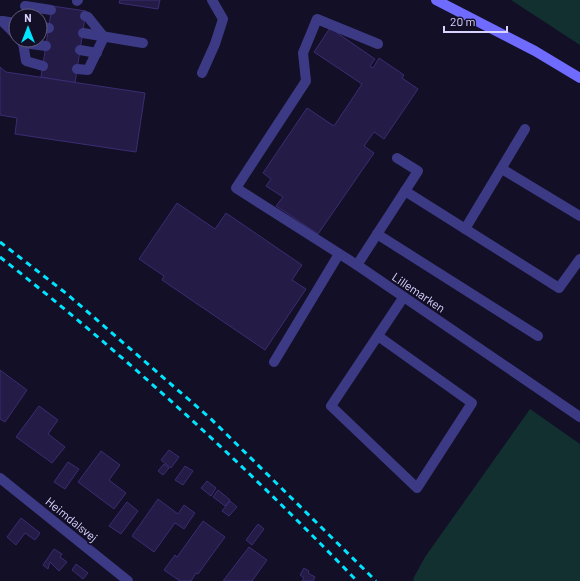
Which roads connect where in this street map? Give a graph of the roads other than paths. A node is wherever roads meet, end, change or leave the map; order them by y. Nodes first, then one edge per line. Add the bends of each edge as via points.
1 (212, 0) edge
2 (436, 0) edge
3 (25, 6) dead end
4 (51, 10) dead end
5 (85, 16) dead end
6 (8, 22) edge
7 (8, 27) edge
8 (83, 33) dead end
9 (104, 37) junction
10 (143, 43) dead end
11 (378, 44) dead end
12 (22, 48) edge
13 (80, 50) dead end
14 (97, 53) junction
15 (43, 66) dead end
16 (77, 69) dead end
17 (202, 73) dead end
18 (580, 78) edge
19 (525, 129) dead end
20 (397, 158) dead end
21 (502, 170) junction
22 (405, 191) junction
23 (580, 216) edge
24 (465, 229) junction
25 (377, 234) junction
26 (339, 254) junction
27 (580, 259) edge
28 (357, 265) junction
29 (404, 298) junction
30 (378, 336) junction
31 (538, 336) dead end
32 (274, 362) dead end
33 (580, 417) edge
34 (0, 478) edge
35 (128, 581) edge

1 - 17 street via 223,19
2 - 18 street via 535,51
3 - 4 street
5 - 9 street
6 - 7 street via 2,21
8 - 9 street
9 - 10 street
9 - 14 street
11 - 26 street, Lillemarken via 316,19 303,53 306,81 236,188
12 - 15 street via 26,61
13 - 14 street
14 - 16 street via 88,70
19 - 21 street
20 - 22 street via 418,171
21 - 23 street
21 - 24 street
22 - 24 street
22 - 25 street
24 - 27 street via 559,288
25 - 28 street
25 - 31 street
26 - 28 street, Lillemarken
26 - 32 street
28 - 29 street, Lillemarken
29 - 30 street
29 - 33 street, Lillemarken
30 - 30 street via 332,406 417,488 472,403
34 - 35 street, Heimdalsvej

